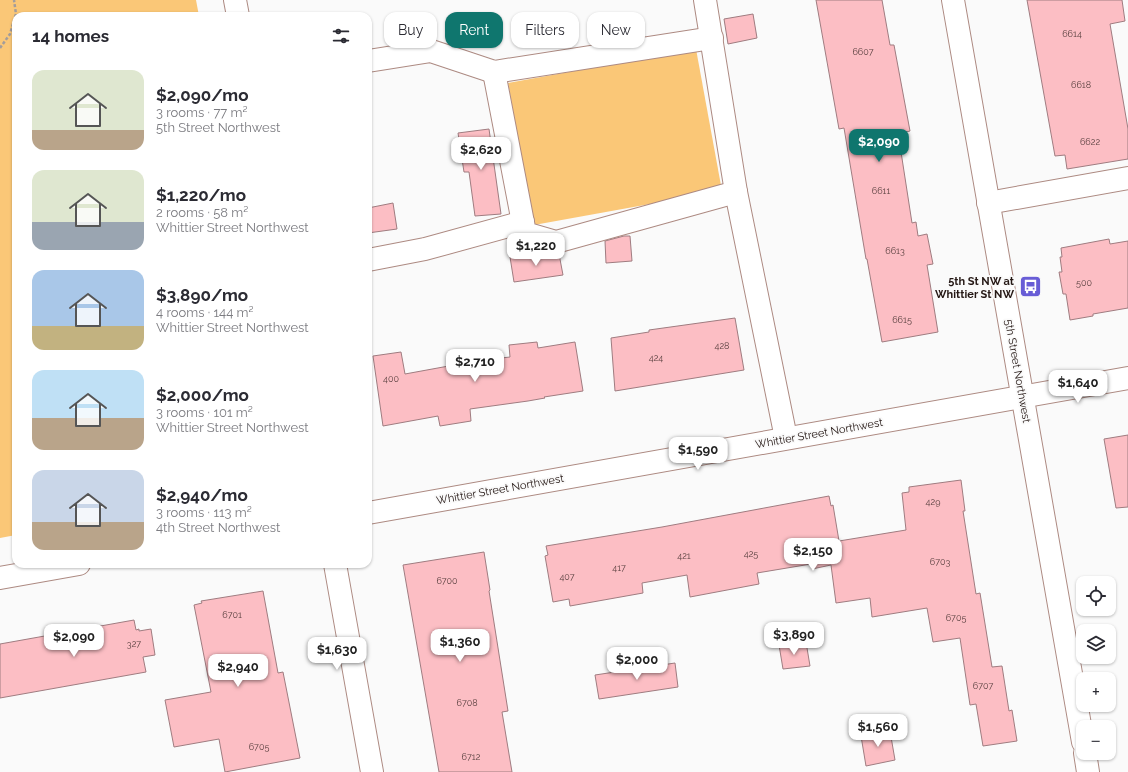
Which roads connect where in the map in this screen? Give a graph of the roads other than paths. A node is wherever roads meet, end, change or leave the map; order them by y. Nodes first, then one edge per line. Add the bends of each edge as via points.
1 (235, 0) edge
2 (706, 0) edge
3 (953, 0) edge
4 (237, 12) edge
5 (712, 38) junction
6 (372, 60) edge
7 (494, 72) junction
8 (1128, 178) edge
9 (736, 192) junction
10 (988, 203) junction
11 (523, 222) junction
12 (372, 259) edge
13 (1128, 378) edge
14 (1022, 397) junction
15 (786, 438) junction
16 (372, 512) edge
17 (56, 568) edge
18 (336, 568) edge
19 (0, 578) edge
20 (1079, 720) edge
21 (1086, 760) edge
22 (372, 772) edge
23 (1088, 772) edge

1 - 4 street
2 - 5 street
3 - 10 street, 5th Street Northwest
5 - 7 street
5 - 9 street
6 - 7 street via 431,51
7 - 11 street
8 - 10 street
9 - 11 street via 556,242 525,234
9 - 15 street
10 - 14 street, 5th Street Northwest
11 - 12 street via 424,249
13 - 14 street, Whittier Street Northwest
14 - 15 street, Whittier Street Northwest
14 - 20 street, 5th Street Northwest
15 - 16 street, Whittier Street Northwest
17 - 19 street
18 - 22 street
21 - 23 street

